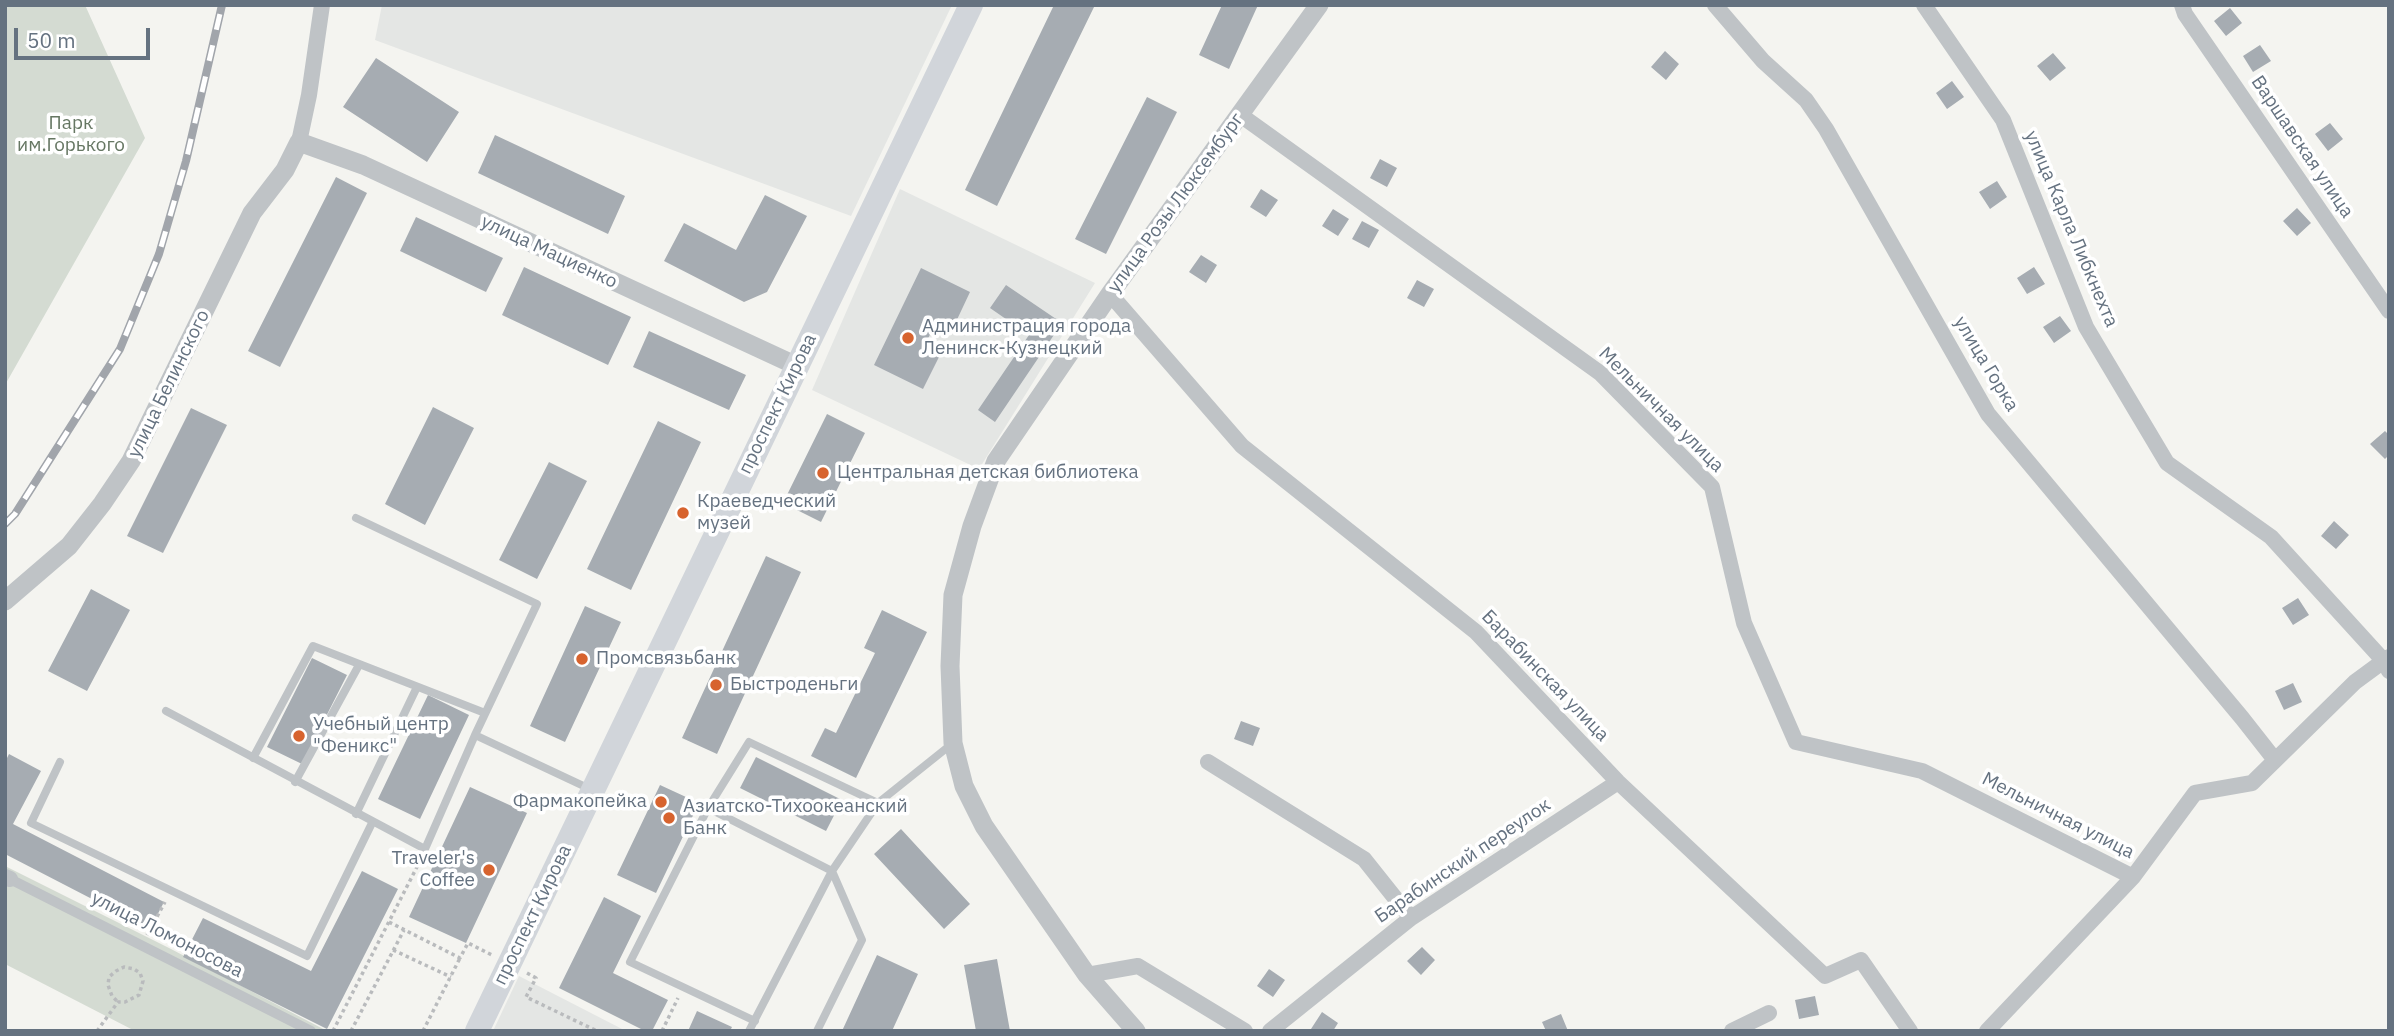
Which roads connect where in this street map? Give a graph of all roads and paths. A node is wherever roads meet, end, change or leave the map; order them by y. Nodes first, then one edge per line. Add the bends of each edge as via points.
1 (322, 5) edge
2 (971, 5) edge
3 (1319, 5) edge
4 (1715, 5) edge
5 (1924, 5) edge
6 (2182, 5) edge
7 (1239, 114) junction
8 (299, 142) junction
9 (1110, 294) junction
10 (2389, 311) edge
11 (797, 366) junction
12 (356, 517) dead end
13 (5, 601) edge
14 (2387, 663) edge
15 (359, 664) junction
16 (417, 687) junction
17 (166, 712) dead end
18 (485, 713) junction
19 (475, 735) junction
20 (953, 743) junction
21 (253, 758) junction
22 (2275, 760) junction
23 (61, 762) dead end
24 (1208, 762) dead end
25 (295, 782) junction
26 (1618, 782) junction
27 (593, 790) junction
28 (878, 803) junction
29 (708, 808) junction
30 (356, 814) junction
31 (372, 823) junction
32 (425, 849) junction
33 (832, 871) junction
34 (2133, 877) junction
35 (8, 878) edge
36 (172, 891) junction
37 (1411, 918) junction
38 (389, 922) junction
39 (404, 930) junction
40 (142, 946) junction
41 (393, 950) junction
42 (460, 958) junction
43 (509, 964) junction
44 (130, 968) junction
45 (1087, 975) junction
46 (450, 977) junction
47 (683, 987) junction
48 (118, 1002) junction
49 (1769, 1013) dead end
50 (755, 1021) junction
51 (97, 1031) edge
52 (311, 1031) edge
53 (333, 1031) edge
54 (351, 1031) edge
55 (423, 1031) edge
56 (477, 1031) edge
57 (597, 1031) edge
58 (662, 1031) edge
59 (749, 1031) edge
60 (817, 1031) edge
61 (1136, 1031) edge
62 (1245, 1031) edge
63 (1270, 1031) edge
64 (1732, 1031) edge
65 (1910, 1031) edge
66 (1987, 1031) edge

1 - 8 street
2 - 11 main road, проспект Кирова
3 - 7 street, улица Розы Люксембург
4 - 22 street, улица Горка via 1763,61 1806,100 1826,129 1988,414
5 - 14 street, улица Карла Либкнехта via 2003,120 2086,327 2167,463 2272,537
6 - 10 street, Варшавская улица
7 - 9 street, улица Розы Люксембург
7 - 34 street, Мельничная улица via 1600,373 1712,487 1744,623 1796,742 1922,771
8 - 11 street, улица Мациенко via 363,166
8 - 13 street, улица Белинского via 285,170 252,213 131,461 69,546
9 - 20 street, улица Розы Люксембург via 996,461 972,526 953,595
9 - 26 street, Барабинская улица via 1242,446 1476,632
11 - 27 main road, проспект Кирова
12 - 18 lane via 537,604
14 - 22 street via 2355,682
15 - 16 lane
15 - 21 lane via 313,646
15 - 25 lane
16 - 18 lane
16 - 30 lane
17 - 21 lane
18 - 19 lane
19 - 27 lane
19 - 32 lane
20 - 28 lane
20 - 45 street, улица Розы Люксембург via 964,786 984,826
21 - 25 lane
22 - 34 street via 2252,783 2195,793
23 - 36 lane via 31,823
24 - 37 street via 1364,859
25 - 30 lane
26 - 37 street, Барабинский переулок
26 - 65 street, Барабинская улица via 1825,976 1861,960
27 - 43 main road, проспект Кирова
28 - 29 lane via 749,742
28 - 33 lane
29 - 33 lane
29 - 47 lane via 629,962
30 - 31 lane
31 - 32 lane
31 - 36 lane via 307,956
32 - 38 path
33 - 50 lane
33 - 60 lane via 862,940
34 - 66 street
35 - 40 street, улица Ломоносова
36 - 40 path
37 - 63 street, Барабинский переулок
38 - 39 path
38 - 53 path
39 - 41 path
39 - 42 path
40 - 44 path
40 - 52 street, улица Ломоносова
41 - 46 path
41 - 54 path
42 - 43 path via 468,943
42 - 46 path
43 - 56 main road, проспект Кирова
43 - 57 path via 536,978 526,997
44 - 48 path via 109,977 108,985
44 - 48 path via 140,973 139,995
45 - 61 street, улица Розы Люксембург
45 - 62 street via 1138,966
46 - 55 path
47 - 50 lane
47 - 58 path
48 - 51 path
49 - 64 street
50 - 59 lane

